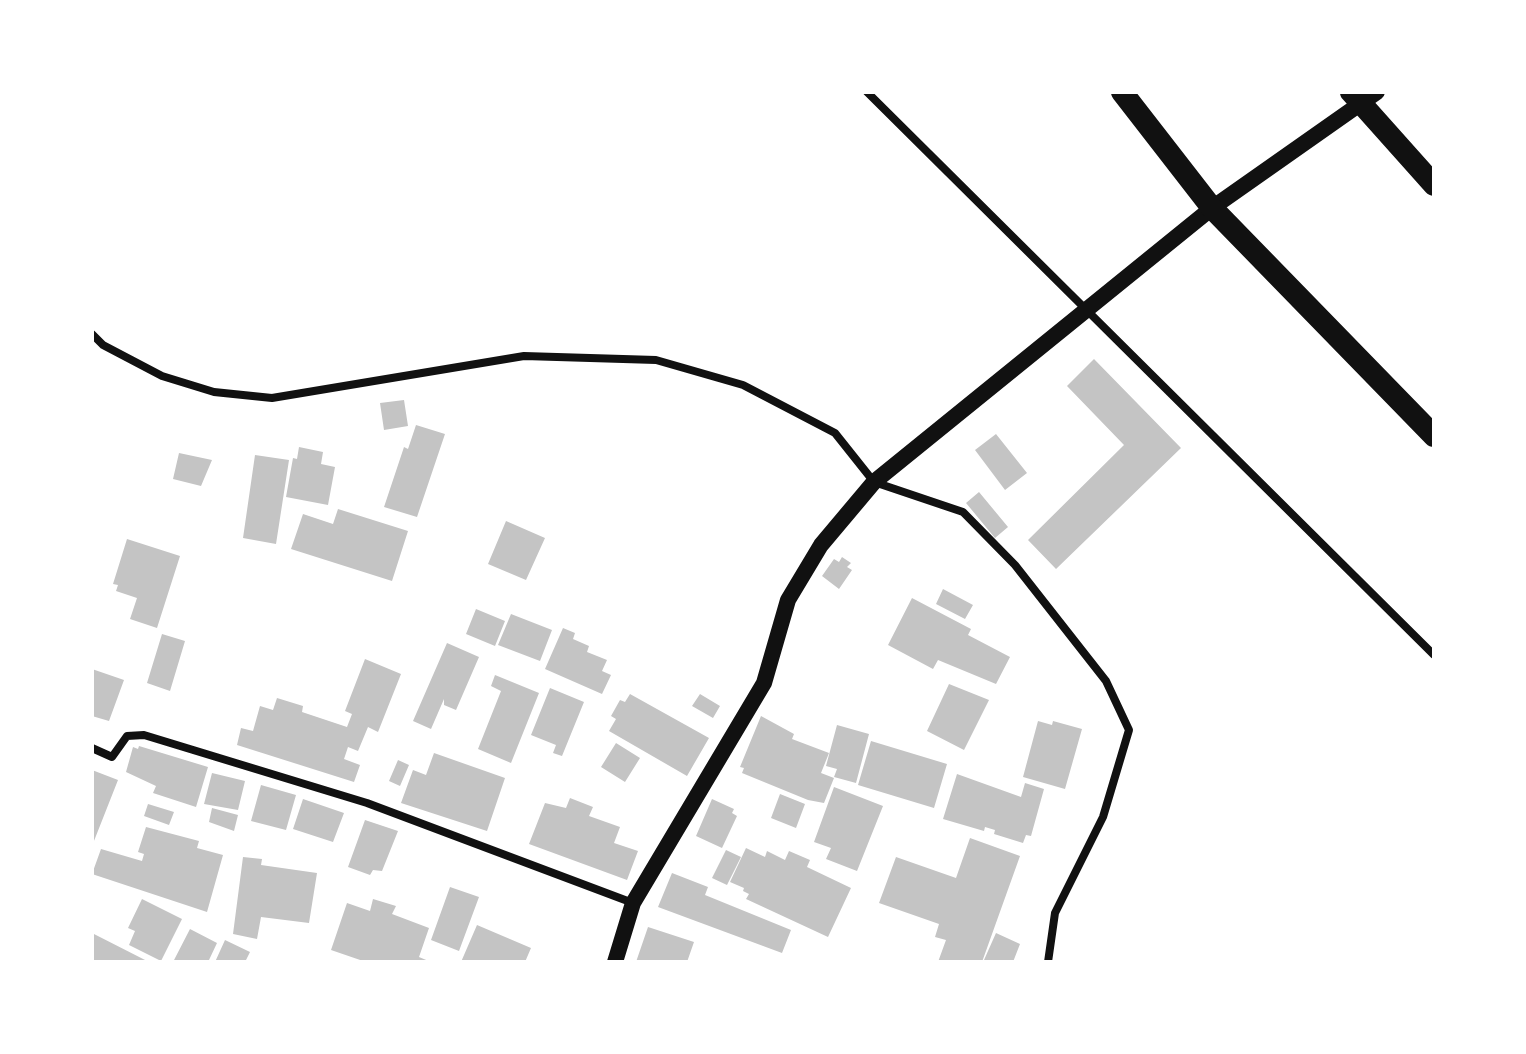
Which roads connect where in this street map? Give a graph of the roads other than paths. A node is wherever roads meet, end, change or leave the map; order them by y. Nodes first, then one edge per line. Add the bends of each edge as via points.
1 (867, 92) edge
2 (1122, 92) edge
3 (1351, 92) edge
4 (1377, 92) edge
5 (1434, 185) edge
6 (1212, 208) junction
7 (1085, 310) junction
8 (92, 334) edge
9 (1434, 436) edge
10 (874, 482) junction
11 (1434, 655) edge
12 (92, 748) edge
13 (633, 903) junction
14 (615, 962) edge
15 (1048, 962) edge

1 - 7 street
2 - 6 highway
3 - 5 highway
4 - 6 main road
6 - 7 main road
6 - 9 highway
7 - 10 main road
7 - 11 street
8 - 10 street via 162,376 214,392 272,398 524,356 656,360 743,385 835,433
10 - 13 main road via 821,545 788,600 764,683
10 - 15 street via 963,512 1015,565 1106,681 1129,730 1103,817 1055,913
12 - 13 street via 112,757 127,736 144,735 367,803
13 - 14 main road

